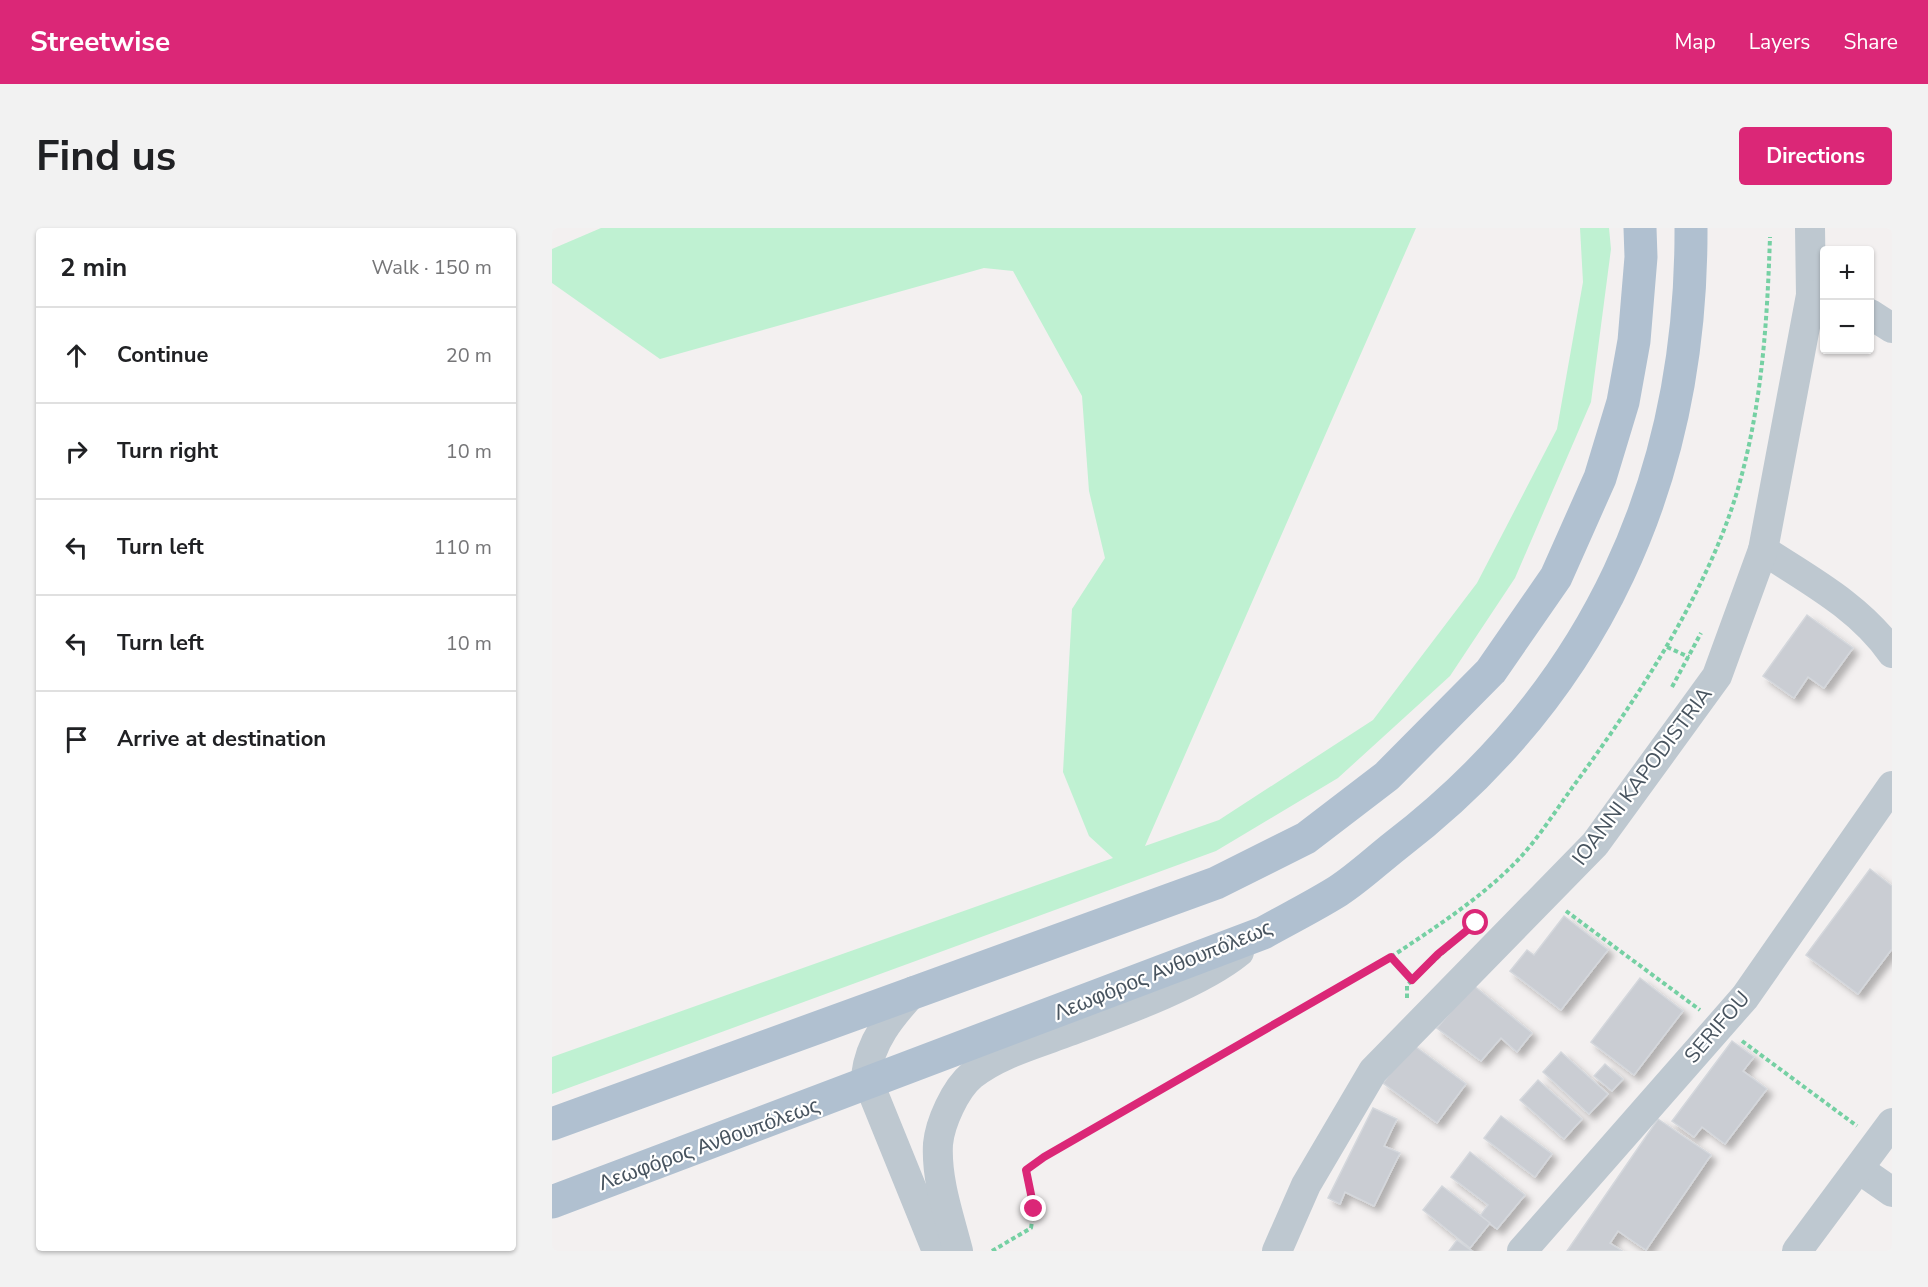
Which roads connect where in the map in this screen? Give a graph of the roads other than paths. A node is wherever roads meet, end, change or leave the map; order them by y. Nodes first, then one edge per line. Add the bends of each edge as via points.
1 (1640, 228) edge
2 (1691, 228) edge
3 (1810, 228) edge
4 (1818, 296) edge
5 (1874, 317) edge
6 (1892, 328) edge
7 (1763, 550) junction
8 (1892, 653) edge
9 (1892, 786) edge
10 (1263, 933) junction
11 (914, 991) junction
12 (867, 1085) junction
13 (1892, 1123) edge
14 (552, 1124) edge
15 (1859, 1169) junction
16 (1892, 1192) edge
17 (552, 1202) edge
18 (937, 1251) edge
19 (958, 1251) edge
20 (1277, 1251) edge
21 (1522, 1251) edge
22 (1797, 1251) edge

1 - 11 main road via 1634,341 1623,402 1600,478 1556,578 1491,670 1387,776 1306,838 1215,883
2 - 10 main road, Λεωφόρος Ανθουπόλεως via 1688,333 1657,476 1611,592 1577,651 1490,764 1427,822 1339,890
3 - 4 street, IOANNI KAPODISTRIA
4 - 7 street, IOANNI KAPODISTRIA
5 - 6 street
7 - 8 street via 1839,600 1876,630
7 - 20 street, IOANNI KAPODISTRIA via 1717,676 1595,844 1373,1071 1306,1185
9 - 21 street, SERIFOU via 1745,997
10 - 12 main road, Λεωφόρος Ανθουπόλεως
10 - 19 street via 1229,960 1177,987 1011,1053 971,1076 954,1099 938,1143 943,1194
11 - 12 street via 883,1028 873,1048 867,1063
11 - 14 main road
12 - 17 main road, Λεωφόρος Ανθουπόλεως
12 - 18 street
13 - 15 street
15 - 16 street
15 - 22 street

